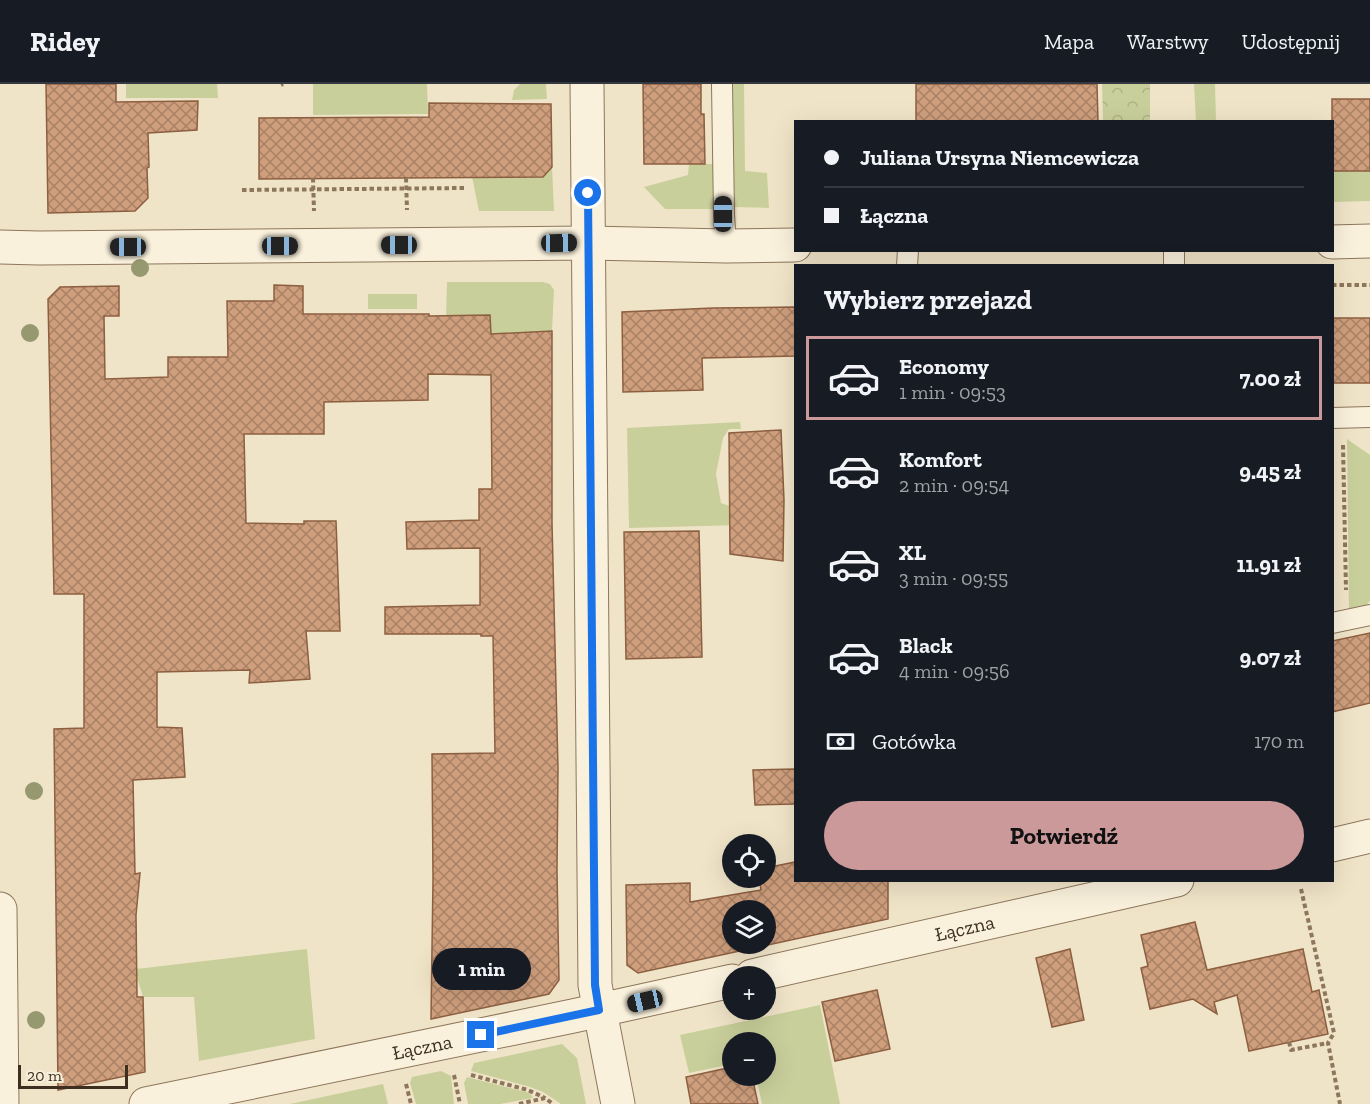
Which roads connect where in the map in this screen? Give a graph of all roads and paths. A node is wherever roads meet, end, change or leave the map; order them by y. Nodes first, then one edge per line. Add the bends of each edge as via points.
1 (587, 84) edge
2 (722, 84) edge
3 (313, 178) dead end
4 (406, 178) dead end
5 (464, 188) dead end
6 (407, 189) junction
7 (242, 190) dead end
8 (314, 190) junction
9 (407, 217) dead end
10 (314, 218) dead end
11 (1370, 241) edge
12 (1334, 242) edge
13 (589, 243) junction
14 (794, 245) edge
15 (0, 246) edge
16 (726, 246) junction
17 (1334, 285) edge
18 (1370, 285) edge
19 (1370, 417) edge
20 (1334, 418) edge
21 (1343, 439) dead end
22 (1370, 615) edge
23 (1339, 622) edge
24 (1370, 836) edge
25 (1334, 845) edge
26 (1168, 882) edge
27 (1301, 888) dead end
28 (0, 909) edge
29 (0, 931) edge
30 (776, 971) edge
31 (722, 983) edge
32 (599, 1010) junction
33 (1289, 1042) dead end
34 (1328, 1043) junction
35 (453, 1070) dead end
36 (464, 1073) dead end
37 (1, 1085) edge
38 (545, 1098) junction
39 (146, 1104) edge
40 (460, 1104) edge
41 (519, 1104) edge
42 (553, 1104) edge
43 (618, 1104) edge
44 (1340, 1104) edge

1 - 13 street
2 - 16 lane
3 - 8 path
4 - 6 path
5 - 6 path
6 - 8 path
6 - 9 path
7 - 8 path
8 - 10 path
11 - 12 street
13 - 15 street
13 - 16 street
13 - 32 street via 595,985
14 - 16 street
17 - 18 path
19 - 20 lane
21 - 23 path
22 - 23 lane
24 - 25 street
26 - 30 street, Łączna
27 - 34 path via 1334,1033
28 - 29 street
29 - 37 street
31 - 32 street, Łączna
32 - 39 street, Łączna
32 - 43 street
33 - 34 path via 1291,1050
34 - 44 path
35 - 40 path
36 - 38 path
38 - 41 path
38 - 42 path

